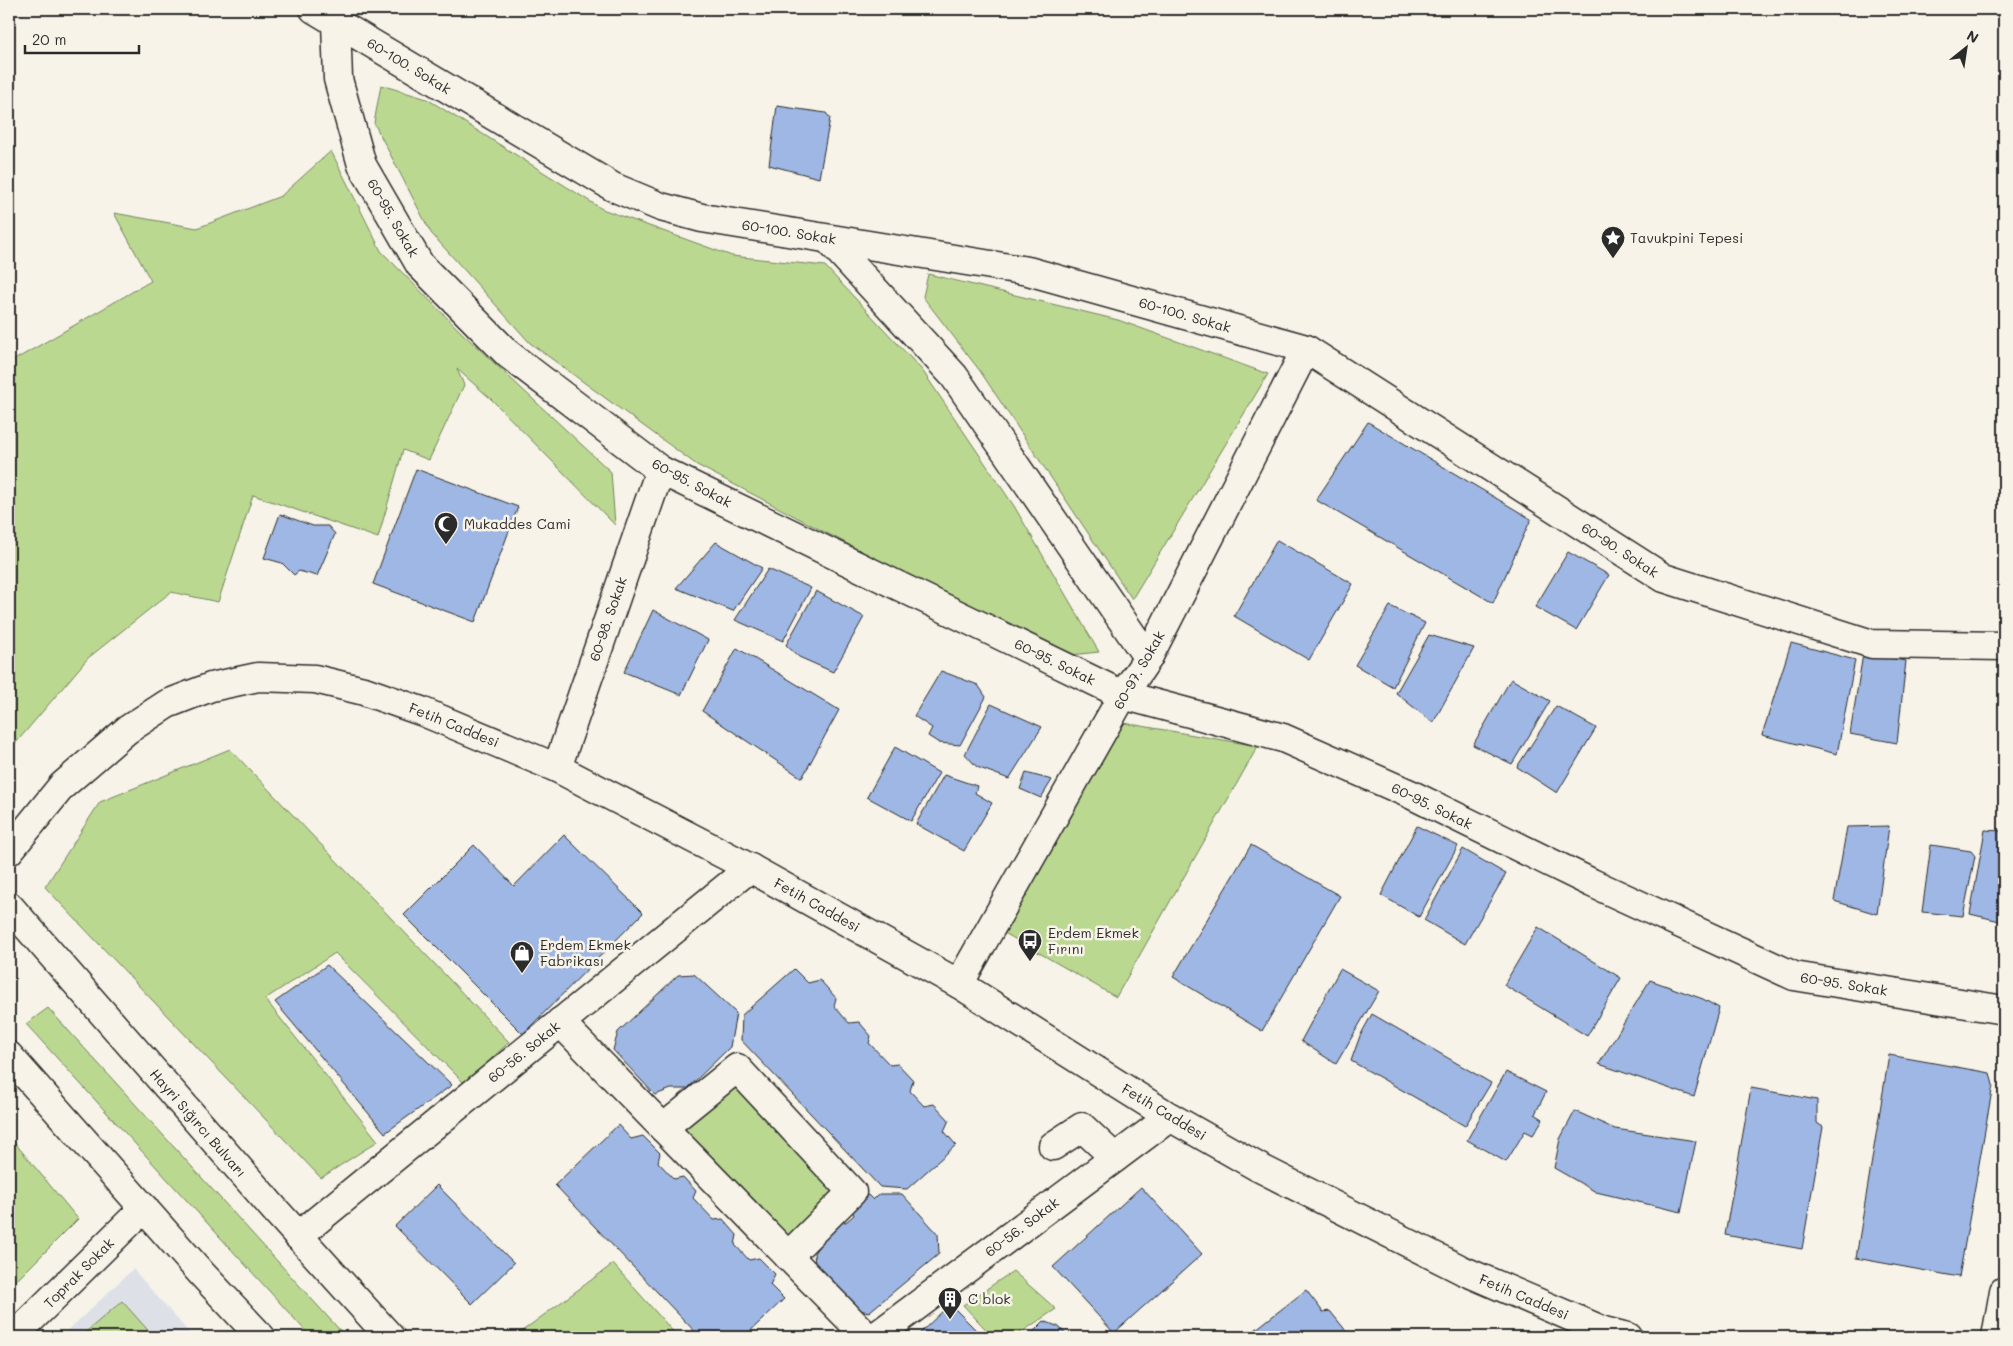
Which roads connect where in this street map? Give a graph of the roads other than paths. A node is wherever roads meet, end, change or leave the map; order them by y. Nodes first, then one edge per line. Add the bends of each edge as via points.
1 (325, 15) edge
2 (828, 238) junction
3 (1306, 349) junction
4 (660, 470) junction
5 (2004, 646) edge
6 (1148, 658) junction
7 (1124, 695) junction
8 (557, 768) junction
9 (9, 851) edge
10 (750, 868) junction
11 (9, 906) edge
12 (959, 984) junction
13 (2004, 1010) edge
14 (560, 1022) junction
15 (9, 1056) edge
16 (1170, 1117) junction
17 (663, 1128) junction
18 (1053, 1146) dead end
19 (1115, 1158) junction
20 (144, 1208) junction
21 (298, 1236) junction
22 (788, 1256) junction
23 (2004, 1291) edge
24 (1609, 1335) edge
25 (13, 1337) edge
26 (261, 1337) edge
27 (390, 1337) edge
28 (867, 1337) edge
29 (875, 1337) edge
30 (1996, 1337) edge

1 - 2 street, 60-100. Sokak via 613,187 661,207 702,218
1 - 4 street, 60-95. Sokak via 338,79 362,165 420,264 508,354
2 - 3 street, 60-100. Sokak via 1028,271
2 - 6 street via 954,376
3 - 5 street, 60-90. Sokak via 1664,578 1872,644
3 - 6 street, 60-97. Sokak
4 - 7 street, 60-95. Sokak
4 - 8 street, 60-98. Sokak
6 - 7 street, 60-97. Sokak
7 - 12 street, 60-97. Sokak
7 - 13 street, 60-95. Sokak via 1283,738 1410,794 1794,976
8 - 9 street, Fetih Caddesi via 421,711 364,691 315,679 258,678 210,687 167,704 127,730 62,786
8 - 10 street, Fetih Caddesi
10 - 12 street, Fetih Caddesi
10 - 14 street, 60-56. Sokak
11 - 21 street, Hayri Sığırcı Bulvarı
12 - 16 street, Fetih Caddesi
14 - 17 street
14 - 21 street, 60-56. Sokak
15 - 20 street
16 - 19 street, 60-56. Sokak
16 - 24 street, Fetih Caddesi via 1267,1172 1462,1270
17 - 22 street
17 - 22 street via 737,1068 852,1192
18 - 19 street via 1082,1127
19 - 29 street, 60-56. Sokak
20 - 25 street, Toprak Sokak
20 - 26 street
21 - 27 street, Hayri Sığırcı Bulvarı
22 - 28 street
23 - 30 street

